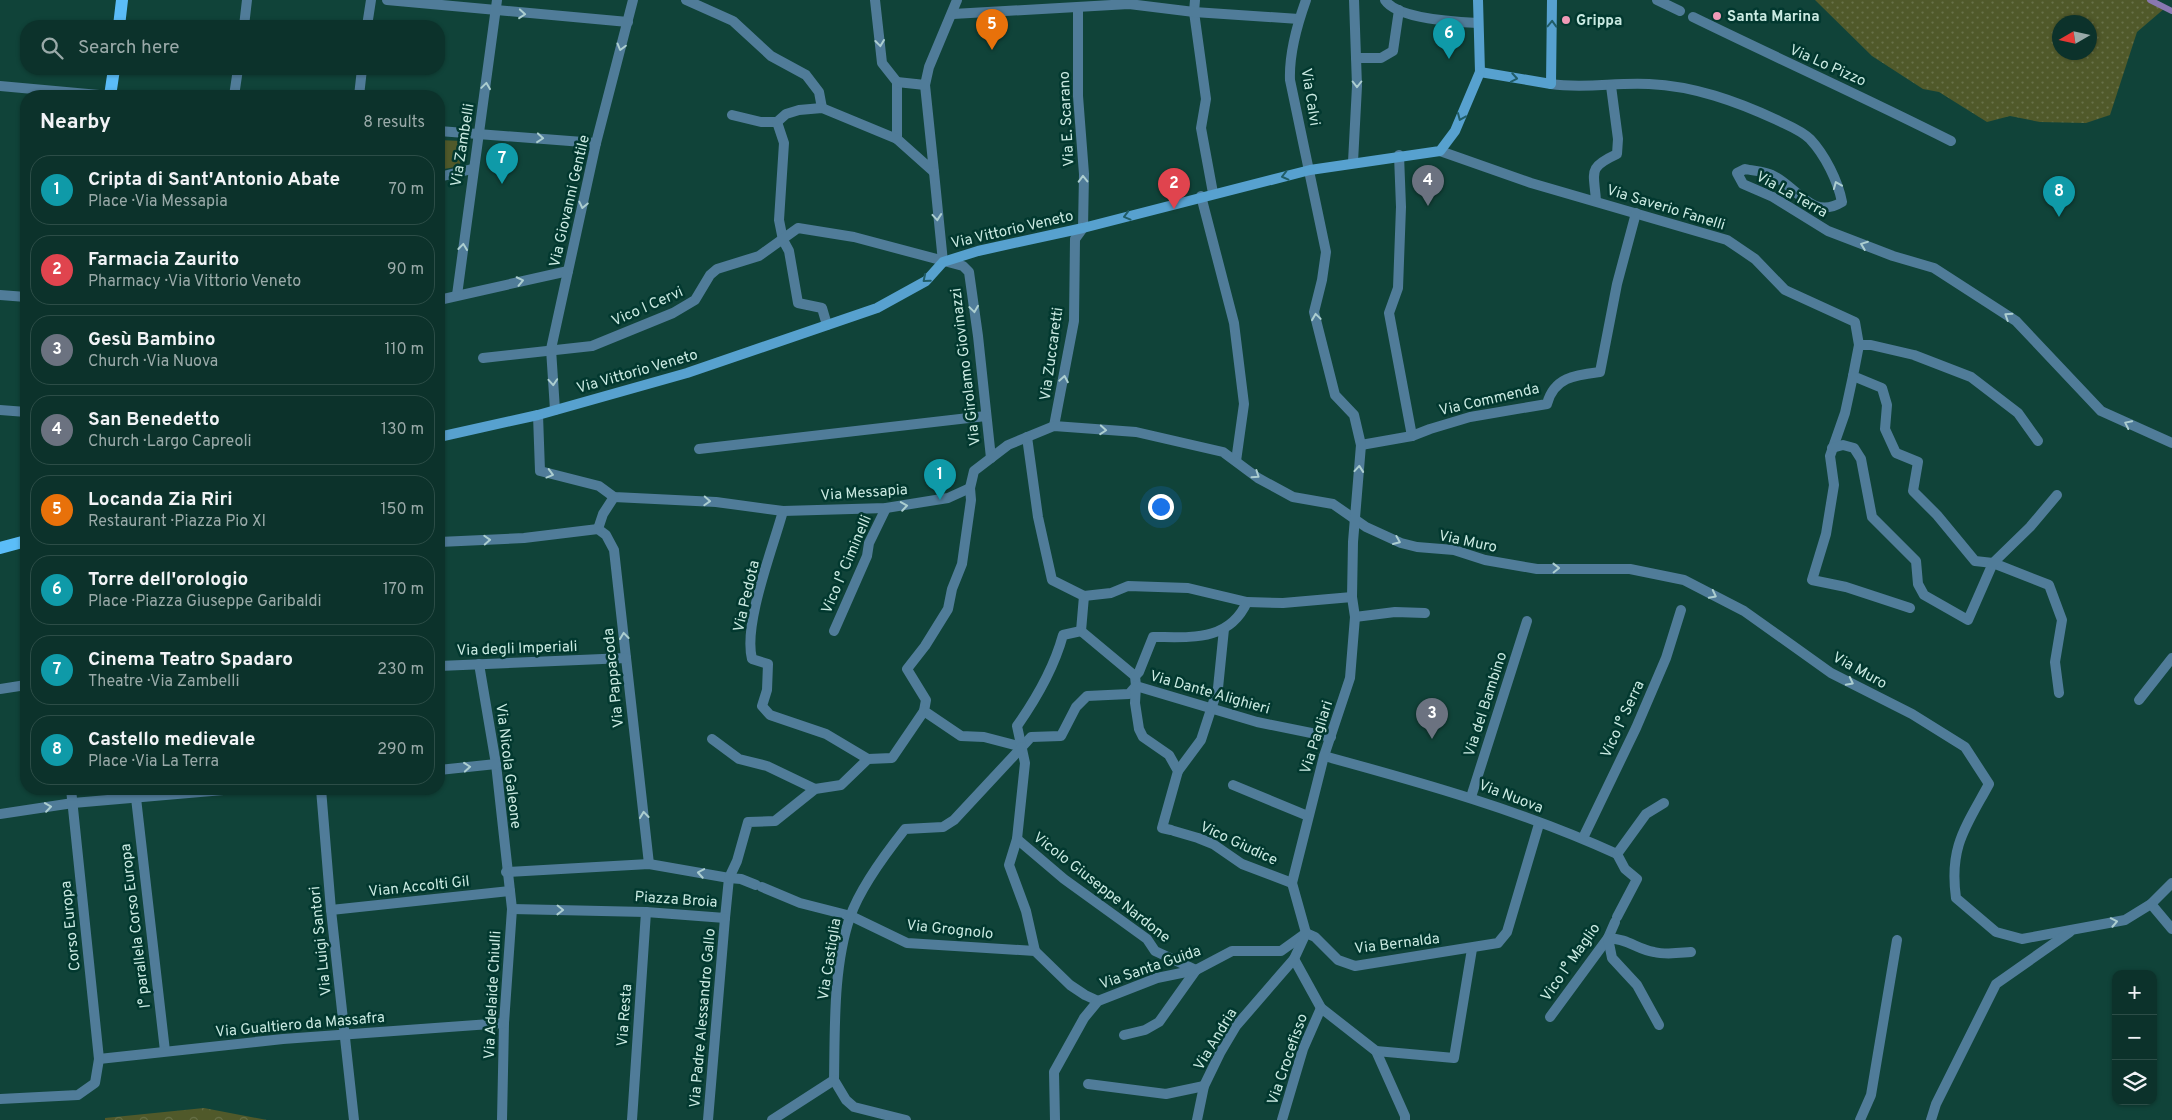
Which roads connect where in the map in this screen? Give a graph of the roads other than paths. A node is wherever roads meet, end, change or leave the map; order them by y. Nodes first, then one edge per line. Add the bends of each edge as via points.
1 (122, 0) edge
2 (247, 0) edge
3 (371, 0) edge
4 (387, 0) edge
5 (497, 0) edge
6 (633, 0) edge
7 (686, 0) edge
8 (875, 0) edge
9 (957, 0) edge
10 (1194, 0) edge
11 (1306, 0) edge
12 (1354, 0) edge
13 (1385, 0) edge
14 (1478, 0) edge
15 (1552, 0) edge
16 (1657, 0) edge
17 (1078, 8) junction
18 (1399, 10) junction
19 (1680, 11) dead end
20 (496, 12) junction
21 (1194, 12) junction
22 (953, 14) junction
23 (1693, 18) dead end
24 (1299, 19) junction
25 (120, 20) edge
26 (245, 20) edge
27 (369, 20) edge
28 (628, 22) junction
29 (1478, 23) junction
30 (1356, 58) junction
31 (1480, 72) junction
32 (113, 75) edge
33 (237, 75) edge
34 (361, 75) edge
35 (897, 82) junction
36 (1551, 84) junction
37 (925, 85) junction
38 (0, 86) edge
39 (1611, 86) junction
40 (44, 90) edge
41 (111, 90) edge
42 (235, 90) edge
43 (360, 90) edge
44 (822, 108) junction
45 (732, 115) dead end
46 (777, 122) junction
47 (445, 131) edge
48 (479, 134) junction
49 (897, 140) junction
50 (1951, 141) dead end
51 (596, 143) junction
52 (1440, 151) junction
53 (1399, 155) junction
54 (1353, 162) junction
55 (472, 169) junction
56 (1310, 170) junction
57 (934, 172) junction
58 (445, 176) edge
59 (1213, 193) junction
60 (1200, 196) junction
61 (1596, 201) junction
62 (1636, 213) junction
63 (1083, 228) junction
64 (783, 240) junction
65 (943, 262) junction
66 (568, 271) junction
67 (0, 295) edge
68 (457, 295) junction
69 (20, 297) edge
70 (445, 298) edge
71 (827, 325) junction
72 (1859, 345) junction
73 (551, 349) junction
74 (483, 358) dead end
75 (1853, 376) junction
76 (0, 410) edge
77 (555, 410) junction
78 (20, 412) edge
79 (538, 415) junction
80 (986, 416) junction
81 (1054, 426) junction
82 (445, 436) edge
83 (1412, 436) junction
84 (1027, 437) junction
85 (2038, 441) dead end
86 (2172, 443) edge
87 (1361, 445) junction
88 (1832, 448) junction
89 (699, 449) dead end
90 (990, 458) junction
91 (1236, 461) junction
92 (970, 488) junction
93 (2057, 495) dead end
94 (614, 497) junction
95 (886, 508) junction
96 (783, 511) junction
97 (1354, 517) junction
98 (598, 529) junction
99 (445, 542) edge
100 (20, 543) edge
101 (0, 548) edge
102 (1993, 563) junction
103 (1084, 596) junction
104 (1352, 598) junction
105 (1247, 602) junction
106 (1910, 608) dead end
107 (1681, 610) dead end
108 (1425, 613) dead end
109 (1355, 617) junction
110 (1527, 621) dead end
111 (1224, 629) junction
112 (834, 631) dead end
113 (1081, 631) junction
114 (626, 658) junction
115 (2172, 658) edge
116 (479, 664) junction
117 (445, 666) edge
118 (1135, 682) junction
119 (20, 687) edge
120 (0, 689) edge
121 (2059, 693) dead end
122 (2139, 700) dead end
123 (1211, 709) junction
124 (924, 711) junction
125 (1331, 737) junction
126 (712, 739) dead end
127 (1022, 747) junction
128 (1324, 756) junction
129 (868, 760) junction
130 (496, 764) junction
131 (445, 769) edge
132 (1178, 771) junction
133 (1233, 785) dead end
134 (815, 789) junction
135 (72, 795) edge
136 (169, 795) edge
137 (321, 795) edge
138 (1471, 797) junction
139 (136, 798) junction
140 (73, 803) junction
141 (1664, 803) dead end
142 (0, 814) edge
143 (1308, 816) junction
144 (1539, 824) junction
145 (1583, 838) junction
146 (1017, 839) junction
147 (1617, 854) junction
148 (649, 864) junction
149 (506, 872) junction
150 (729, 878) junction
151 (1292, 883) junction
152 (2172, 883) edge
153 (510, 892) junction
154 (2151, 904) junction
155 (512, 909) junction
156 (331, 910) junction
157 (646, 912) junction
158 (850, 916) junction
159 (725, 918) junction
160 (2172, 929) edge
161 (2073, 930) junction
162 (1306, 933) junction
163 (1608, 938) junction
164 (1896, 940) dead end
165 (1472, 949) junction
166 (1035, 951) junction
167 (1691, 952) dead end
168 (1294, 959) junction
169 (1196, 970) junction
170 (1098, 1000) junction
171 (1321, 1008) junction
172 (1550, 1017) dead end
173 (504, 1023) junction
174 (1659, 1025) dead end
175 (344, 1034) junction
176 (1124, 1035) dead end
177 (165, 1051) junction
178 (1376, 1052) junction
179 (99, 1059) junction
180 (834, 1080) junction
181 (1088, 1084) dead end
182 (1204, 1086) junction
183 (0, 1099) edge
184 (1407, 1119) edge
185 (354, 1120) edge
186 (502, 1120) edge
187 (632, 1120) edge
188 (708, 1120) edge
189 (772, 1120) edge
190 (906, 1120) edge
191 (1055, 1120) edge
192 (1197, 1120) edge
193 (1282, 1120) edge
194 (1860, 1120) edge
195 (1931, 1120) edge

1 - 25 main road
2 - 26 street
3 - 27 street
4 - 20 street
5 - 20 street, Via Zambelli
6 - 28 street, Via Giovanni Gentile
7 - 44 street via 733,20 771,56 806,75 819,92
8 -> 35 street via 882,63
9 - 22 street
10 - 21 street
11 - 24 street, Via Calvi
12 - 30 street
13 - 18 street
14 - 29 street
36 -> 15 street
16 - 19 street
17 - 21 street via 1129,4
17 - 22 street
63 -> 17 street, Via E. Scarano
18 - 29 street via 1446,21
18 - 30 street via 1392,51 1381,58
20 -> 28 street
48 -> 20 street, Via Zambelli
21 - 24 street
21 - 59 street via 1206,99 1201,128
22 - 37 street via 929,67
23 - 50 street, Via Lo Pizzo
24 - 56 street, Via Calvi via 1290,80
28 -> 51 street, Via Giovanni Gentile
29 - 31 street
30 -> 54 street
31 -> 36 street
31 -> 52 street via 1455,131
32 - 41 main road
33 - 42 street
34 - 43 street
35 - 37 street
35 - 49 street
36 - 39 street, Via La Terra via 1575,88
37 - 57 street
38 - 40 street
39 - 61 street via 1617,154 1598,162 1594,169
86 -> 39 street, Via La Terra via 2102,411 2016,321 1934,268 1828,231 1773,197 1743,184 1738,173 1745,169 1772,175 1820,208 1832,208 1842,202 1840,188 1828,166 1809,138 1795,129 1733,101 1694,90 1648,83
44 - 46 street via 786,114
44 - 49 street
45 - 46 street
46 - 64 street via 784,143 779,220
47 - 48 street
48 -> 51 street
48 - 55 street, Via Zambelli
49 - 57 street
51 -> 66 street, Via Giovanni Gentile
52 - 53 street, Via Vittorio Veneto
52 - 61 street, Via Saverio Fanelli via 1531,183
53 - 54 street, Via Vittorio Veneto
53 - 83 street via 1398,288 1389,313
54 - 56 street, Via Vittorio Veneto
55 - 58 street
68 -> 55 street, Via Zambelli
56 -> 59 street, Via Vittorio Veneto
87 -> 56 street, Via Calvi via 1354,415 1335,395 1314,312 1326,252
57 -> 65 street
59 - 60 street, Via Vittorio Veneto
60 -> 63 street, Via Vittorio Veneto
60 - 91 street via 1234,324 1244,404
61 - 62 street, Via Saverio Fanelli
62 - 72 street, Via Saverio Fanelli via 1727,240 1756,259 1785,290 1855,322
62 - 83 street, Via Commenda via 1617,284 1600,372 1570,376 1550,392 1548,404 1470,417
63 - 65 street, Via Vittorio Veneto
81 -> 63 street, Via Zuccaretti via 1074,321 1075,239
64 - 65 street, Vico I Cervi via 798,228 854,237
64 - 71 street via 798,303 822,308
64 - 73 street, Vico I Cervi via 759,256 717,269 695,300 673,313 592,346
65 -> 71 street, Via Vittorio Veneto via 926,281 877,308
65 -> 80 street, Via Girolamo Giovinazzi via 963,266 969,272
68 -> 66 street
66 - 73 street, Via Giovanni Gentile
67 - 69 street
68 - 70 street
71 - 77 street, Via Vittorio Veneto via 687,373
72 - 75 street, Via Saverio Fanelli
72 - 85 street via 1914,355 1971,377 2018,413
73 - 74 street, Vico I Cervi
73 -> 77 street, Via Giovanni Gentile
75 - 88 street, Via Saverio Fanelli via 1845,413
75 - 102 street via 1882,388 1887,405 1885,429 1896,454 1918,462 1913,492 1975,561
76 - 78 street
77 - 79 street, Via Vittorio Veneto
79 - 82 street, Via Vittorio Veneto
79 -> 94 street, Via Messapia via 540,471 599,486
80 - 89 street
80 - 90 street, Via Girolamo Giovinazzi
81 - 84 street
81 -> 91 street via 1136,432 1223,452
83 - 87 street, Via Commenda
84 - 90 street
84 - 103 street via 1038,517 1052,580
97 -> 87 street, Via Pagliari
88 - 102 street via 1854,448 1861,459 1872,517 1916,561 1918,584 1924,595 1968,620
88 - 106 street via 1834,485 1826,534 1812,580 1846,587
90 - 92 street via 974,471
91 -> 97 street via 1258,478 1293,496 1333,504
95 -> 92 street, Via Messapia via 948,498
92 - 124 street via 972,500 962,564 948,609 906,669 926,700
93 - 102 street
94 -> 96 street, Via Messapia via 716,502
94 - 98 street
95 - 96 street, Via Messapia
95 - 112 street, Vico I° Ciminelli
96 - 129 street, Via Pedota via 754,614 749,648 752,659 768,664 767,690 762,706 770,715 826,734
97 - 104 street, Via Pagliari
97 -> 161 street, Via Muro via 1366,527 1401,543 1454,550 1511,565 1537,569 1630,569 1684,580 1744,610 1831,673 1912,714 1965,747 1988,784 1955,852 1956,898 1996,932 2022,939
99 -> 98 street via 524,538
114 -> 98 street, Via Pappacoda via 614,550 606,535
100 - 101 main road
102 - 121 street via 2049,585 2062,620 2055,662
103 - 105 street via 1111,594 1128,586 1156,586 1205,590
103 - 113 street
104 - 105 street
104 - 109 street, Via Pagliari
105 - 111 street via 1241,615
107 - 145 street, Vico I° Serra via 1666,658 1636,728
108 - 109 street via 1395,612
109 - 125 street, Via Pagliari via 1350,678
110 - 138 street, Via del Bambino
111 - 118 street via 1205,636 1153,637
111 - 123 street via 1218,688
113 - 118 street, Via Dante Alighieri
113 - 127 street via 1063,636 1037,698 1017,726
114 - 116 street, Via degli Imperiali
148 -> 114 street, Via Pappacoda
115 - 122 street
116 - 117 street, Via degli Imperiali
116 - 130 street, Via Nicola Galeone
118 - 123 street, Via Dante Alighieri
118 - 127 street via 1129,694 1087,696 1076,707 1060,736 1031,737
118 - 132 street via 1135,703 1143,737 1169,755
119 - 120 street
123 - 125 street, Via Dante Alighieri
123 - 132 street via 1201,740
124 - 127 street via 961,736 984,737
124 - 129 street via 892,758
125 - 128 street, Via Pagliari
126 - 134 street via 739,759 767,766
127 - 146 street via 1025,763
127 - 158 street, Via Castiglia via 954,820 943,827 905,829 882,858
128 - 138 street, Via Nuova
128 - 143 street, Via Pagliari
129 - 134 street via 841,786
131 -> 130 street
130 - 149 street, Via Nicola Galeone
132 - 151 street, Vico Giudice via 1162,828 1213,844 1242,864
133 - 143 street
134 - 150 street via 775,821 748,822
135 - 140 street, Corso Europa
136 - 139 street
137 - 156 street, Via Luigi Santori
138 - 144 street, Via Nuova
139 - 140 street
139 - 177 street, I° parallela Corso Europa
142 -> 140 street
140 - 179 street, Corso Europa
141 - 147 street via 1646,814
143 - 151 street, Via Pagliari
144 - 145 street, Via Nuova
144 - 165 street, Via Bernalda via 1507,932 1498,943
145 - 147 street, Via Nuova
146 - 166 street via 1009,865 1026,911
146 - 169 street, Vicolo Giuseppe Nardone via 1064,879 1147,939 1155,951
147 - 163 street, Vico I° Maglio via 1625,869 1637,878
148 - 149 street, Piazza Broia
150 -> 148 street, Piazza Broia
149 - 153 street, Via Adelaide Chiulli
150 - 158 street, Via Grognolo via 741,879 800,903
150 - 159 street, Piazza Broia
151 - 162 street, Via Pagliari
152 - 154 street, Via Muro
153 - 155 street, Via Adelaide Chiulli
153 - 156 street, Vian Accolti Gil
154 - 160 street
161 -> 154 street, Via Muro via 2125,920
155 -> 157 street, Piazza Broia
155 - 173 street, Via Adelaide Chiulli
156 - 175 street, Via Luigi Santori
157 - 159 street, Piazza Broia
157 - 187 street, Via Resta
158 - 166 street, Via Grognolo via 907,942
158 - 180 street, Via Castiglia via 836,1008
159 - 188 street, Via Padre Alessandro Gallo
161 - 195 street via 1996,984
162 - 165 street, Via Bernalda via 1315,937 1338,960 1355,966
162 - 168 street
162 - 169 street, Via Santa Guida via 1281,951 1232,951
163 - 167 street via 1622,938 1652,952
163 - 172 street, Vico I° Maglio
163 - 174 street via 1612,958 1637,985
164 - 194 street via 1871,1095
165 - 178 street via 1454,1058
166 - 170 street via 1070,984
168 - 171 street
168 - 182 street, Via Andria via 1236,1026
169 - 170 street, Via Santa Guida via 1157,978
169 - 176 street via 1159,1022 1145,1030
170 - 191 street, Via Santa Guida via 1084,1018 1054,1072
171 - 178 street
171 - 193 street, Via Crocefisso via 1303,1049
173 - 175 street, Via Gualtiero da Massafra
173 - 186 street, Via Adelaide Chiulli
175 - 177 street, Via Gualtiero da Massafra
175 - 185 street, Via Luigi Santori
177 - 179 street, Via Gualtiero da Massafra
178 - 184 street
179 - 183 street, Corso Europa via 95,1083 78,1095
180 - 189 street
180 - 190 street via 854,1107
181 - 182 street via 1166,1094
182 - 192 street, Via Andria

